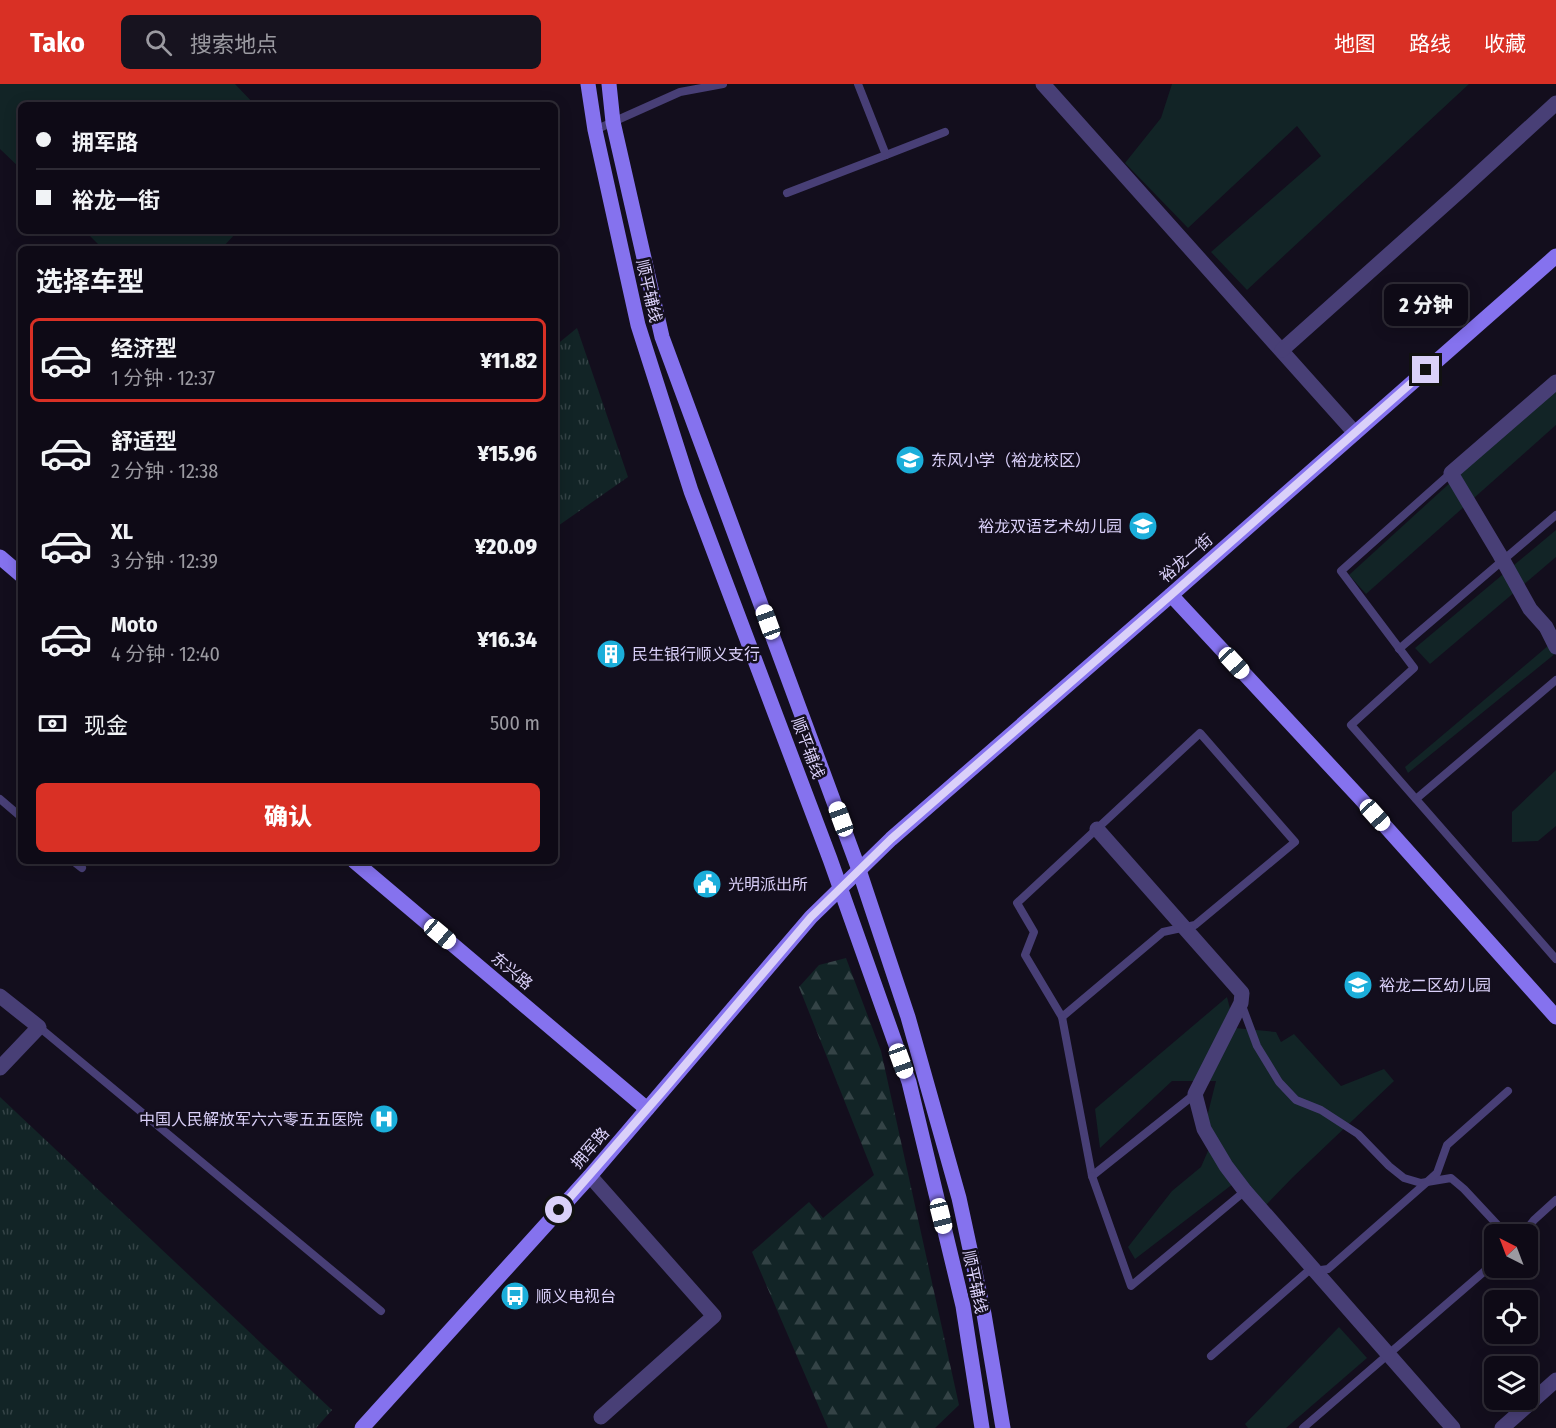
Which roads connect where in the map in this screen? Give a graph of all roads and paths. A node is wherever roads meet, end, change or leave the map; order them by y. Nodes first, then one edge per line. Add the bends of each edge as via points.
1 (588, 84) edge
2 (609, 84) edge
3 (723, 84) edge
4 (858, 84) edge
5 (1043, 84) edge
6 (1556, 103) edge
7 (613, 122) junction
8 (595, 130) junction
9 (945, 132) dead end
10 (886, 155) junction
11 (787, 193) dead end
12 (1554, 262) edge
13 (1282, 350) junction
14 (1556, 382) edge
15 (1355, 433) junction
16 (1451, 473) junction
17 (1556, 515) edge
18 (0, 557) edge
19 (1503, 560) junction
20 (18, 572) edge
21 (1171, 595) junction
22 (1556, 647) edge
23 (1399, 649) junction
24 (1556, 680) edge
25 (1416, 799) junction
26 (0, 800) edge
27 (18, 815) edge
28 (1097, 829) junction
29 (76, 864) edge
30 (358, 864) edge
31 (81, 868) dead end
32 (859, 870) junction
33 (840, 889) junction
34 (1185, 928) junction
35 (1554, 953) edge
36 (0, 996) edge
37 (1241, 1003) junction
38 (1062, 1017) junction
39 (1556, 1017) edge
40 (39, 1026) junction
41 (0, 1068) edge
42 (1508, 1090) dead end
43 (1195, 1094) junction
44 (647, 1109) junction
45 (590, 1176) junction
46 (1092, 1176) junction
47 (1427, 1182) junction
48 (1245, 1191) junction
49 (1556, 1200) edge
50 (1497, 1224) edge
51 (1531, 1224) edge
52 (1315, 1271) junction
53 (1484, 1272) edge
54 (381, 1311) dead end
55 (1388, 1354) junction
56 (1211, 1356) dead end
57 (1556, 1380) edge
58 (601, 1417) dead end
59 (362, 1428) edge
60 (982, 1428) edge
61 (1003, 1428) edge
62 (1304, 1428) edge
63 (1453, 1428) edge
64 (1502, 1428) edge

1 - 8 main road, 顺平辅线
2 - 7 main road, 顺平辅线
3 - 7 lane via 680,92
4 - 10 lane
5 - 13 street
6 - 13 street
7 - 8 lane
7 - 32 main road, 顺平辅线 via 662,337
8 - 33 main road, 顺平辅线 via 638,325 691,491
9 - 10 lane
10 - 11 lane
12 - 15 main road, 裕龙一街
13 - 15 street
14 - 16 street
15 - 21 main road, 裕龙一街
16 - 19 street
16 - 23 lane via 1341,572
17 - 19 lane
18 - 20 main road
19 - 22 street
19 - 23 lane
21 - 32 main road, 裕龙一街
21 - 39 main road
23 - 25 lane via 1414,669 1351,725
24 - 25 lane
25 - 35 lane
26 - 27 lane
28 - 34 street
28 - 34 lane via 1200,733 1295,842 1195,925
28 - 38 lane via 1017,903 1034,932 1025,954
29 - 31 lane
30 - 44 main road, 东兴路
32 - 33 main road, 裕龙一街
32 - 61 main road, 顺平辅线 via 908,1017 959,1198
33 - 44 main road, 拥军路 via 811,917
33 - 60 main road, 顺平辅线 via 909,1082 963,1306
34 - 37 street via 1242,993
34 - 38 lane via 1163,932
36 - 40 street
37 - 43 street
37 - 47 lane via 1257,1046 1279,1082 1296,1100 1321,1110 1358,1134 1404,1178
38 - 46 lane
40 - 41 street
40 - 54 lane
42 - 47 lane via 1447,1145 1437,1173
43 - 46 lane
43 - 48 street via 1204,1129
44 - 45 main road, 拥军路
45 - 58 street via 714,1316
45 - 59 main road, 拥军路
46 - 48 lane via 1131,1286
47 - 50 lane via 1451,1178
47 - 52 lane via 1328,1269
48 - 52 street
49 - 51 lane
52 - 55 street
52 - 56 lane via 1307,1272
53 - 55 lane
55 - 62 lane
55 - 63 street
57 - 64 street

